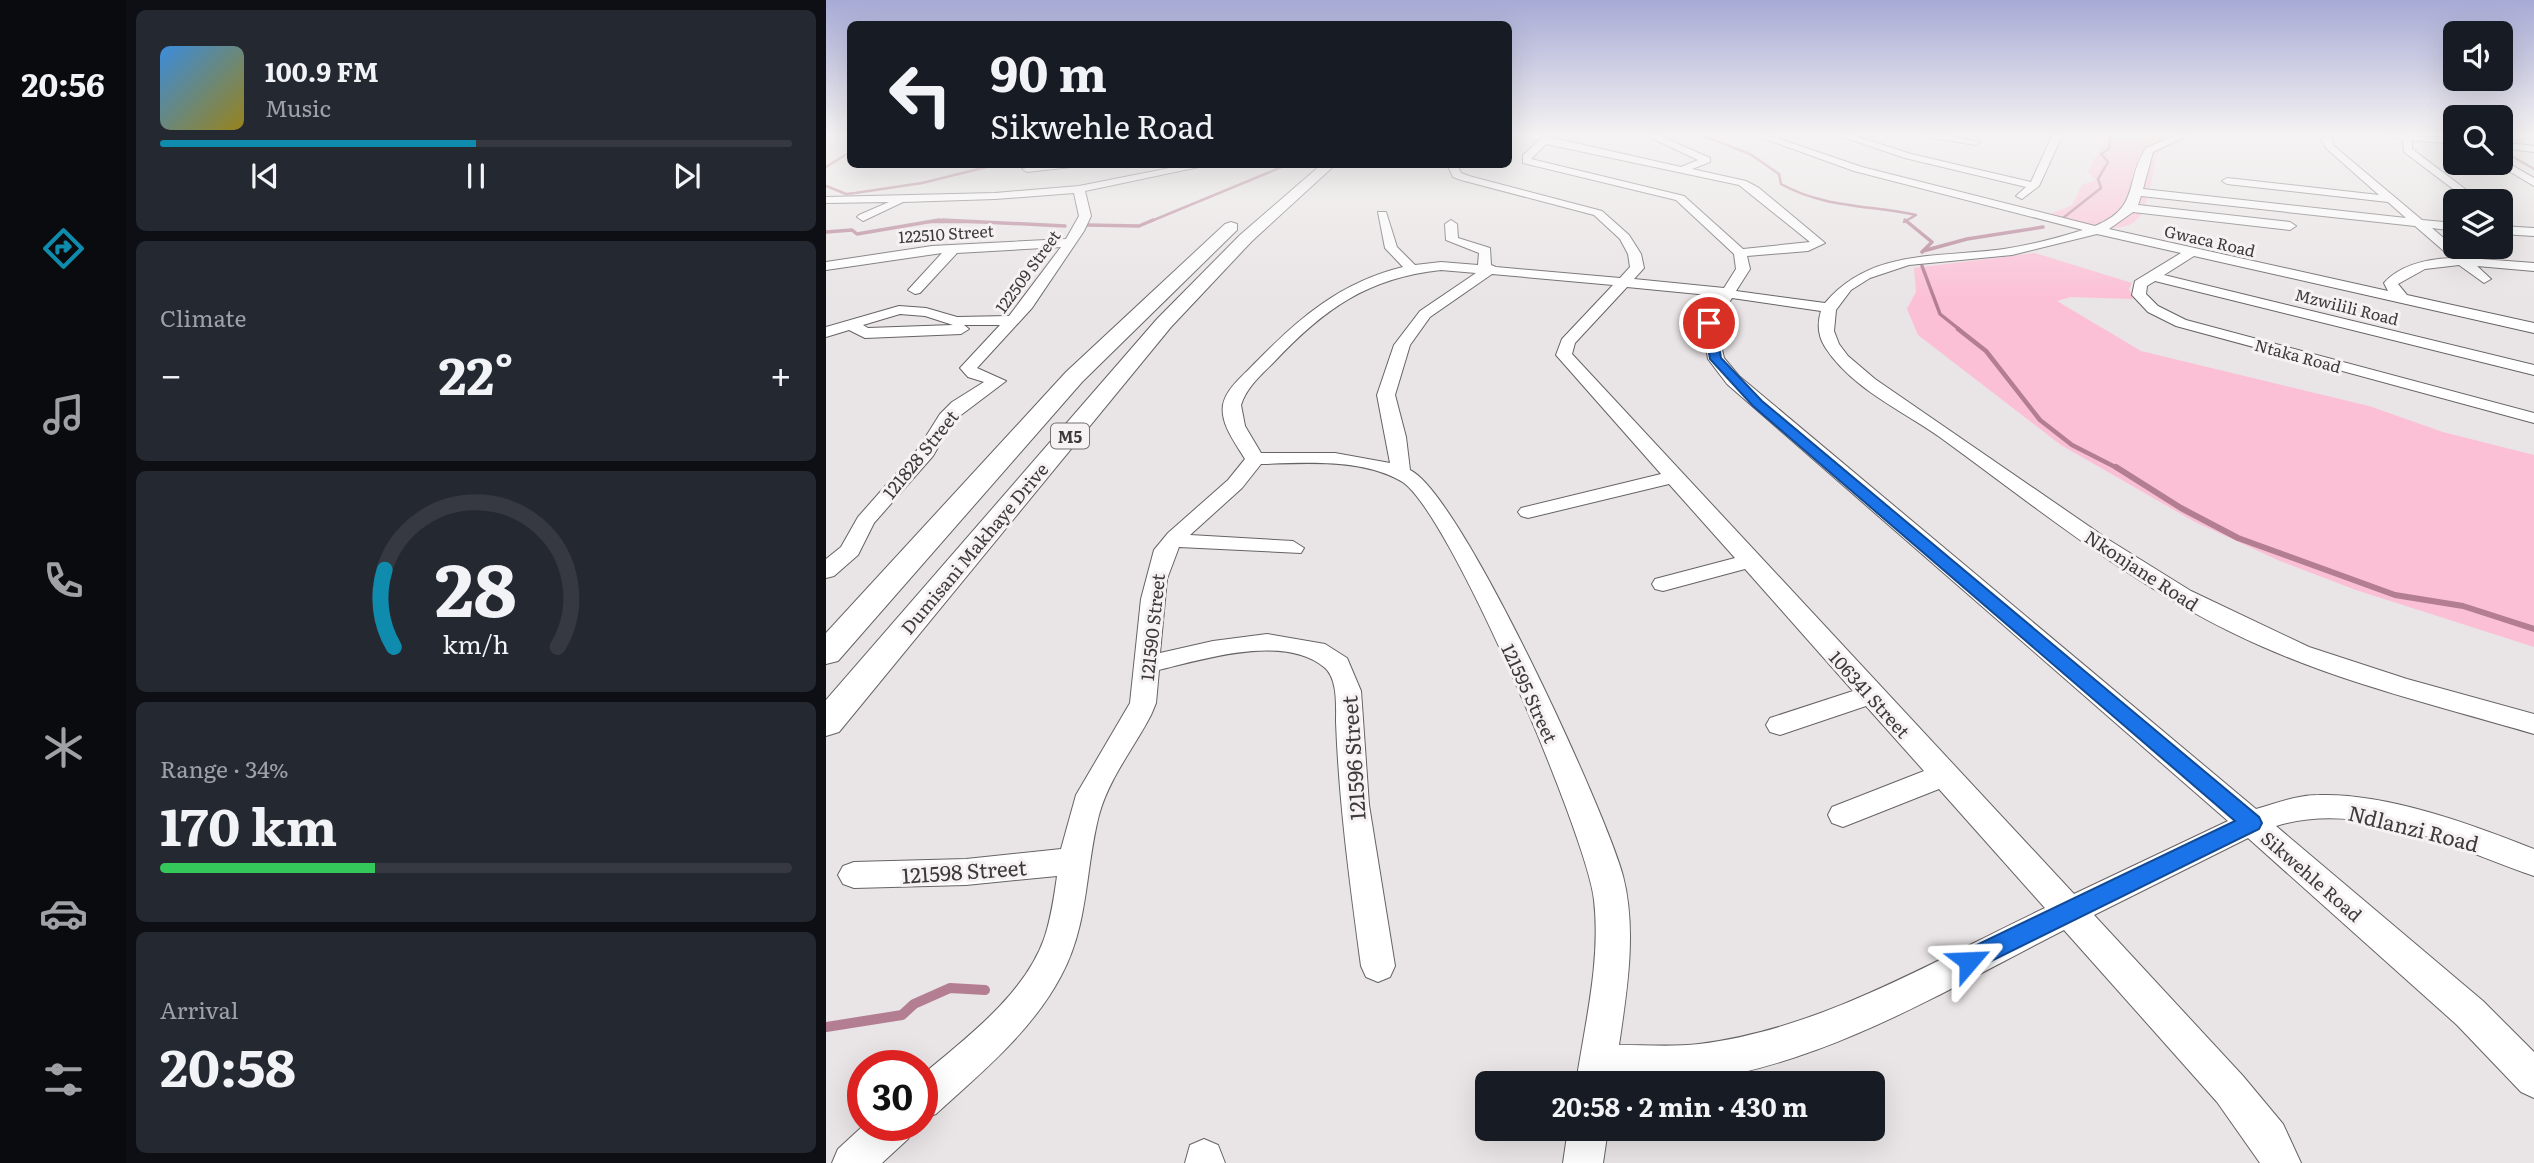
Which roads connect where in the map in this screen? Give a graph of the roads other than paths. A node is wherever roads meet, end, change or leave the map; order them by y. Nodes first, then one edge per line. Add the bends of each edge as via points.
1 (1064, 190) edge
2 (1079, 190) edge
3 (1277, 190) edge
4 (1300, 190) edge
5 (1511, 190) edge
6 (1647, 190) edge
7 (1756, 190) edge
8 (1940, 190) edge
9 (2029, 190) edge
10 (2227, 190) edge
11 (2309, 190) edge
12 (2377, 190) edge
13 (2137, 192) joint
14 (907, 198) junction
15 (2387, 199) junction
16 (826, 200) edge
17 (2226, 202) junction
18 (2000, 206) junction
19 (2130, 208) junction
20 (1382, 214) dead end
21 (863, 217) dead end
22 (1451, 224) dead end
23 (2417, 225) junction
24 (2290, 226) dead end
25 (2443, 226) edge
26 (2097, 230) junction
27 (2514, 231) edge
28 (2533, 233) edge
29 (1069, 243) junction
30 (837, 245) dead end
31 (953, 249) junction
32 (2191, 252) junction
33 (1740, 253) junction
34 (849, 261) junction
35 (2462, 263) junction
36 (826, 266) edge
37 (2534, 267) edge
38 (1411, 268) junction
39 (1487, 269) junction
40 (2152, 276) junction
41 (2484, 279) dead end
42 (1624, 282) junction
43 (915, 290) dead end
44 (1728, 293) junction
45 (2407, 302) junction
46 (1829, 308) junction
47 (1011, 323) junction
48 (852, 325) junction
49 (2534, 328) edge
50 (826, 332) edge
51 (2534, 370) edge
52 (998, 381) joint
53 (2534, 418) edge
54 (1255, 458) junction
55 (1401, 473) junction
56 (1672, 477) junction
57 (1528, 512) dead end
58 (1174, 540) junction
59 (1293, 548) dead end
60 (1749, 561) junction
61 (826, 571) edge
62 (1662, 584) dead end
63 (826, 653) edge
64 (1149, 664) junction
65 (1871, 695) junction
66 (826, 723) edge
67 (2534, 724) edge
68 (1780, 725) dead end
69 (1944, 775) junction
70 (1843, 815) dead end
71 (2251, 823) junction
72 (1073, 861) junction
73 (2534, 863) edge
74 (854, 875) dead end
75 (2069, 912) junction
76 (1378, 965) dead end
77 (1596, 1071) edge
78 (1615, 1071) edge
79 (2534, 1079) edge
80 (938, 1086) edge
81 (877, 1141) edge
82 (1586, 1141) edge
83 (854, 1162) edge
84 (1583, 1163) edge
85 (2281, 1163) edge

1 - 14 street
2 - 29 street, 122509 Street via 1085,216
3 - 63 main road, Dumisani Makhaye Drive / M5 via 1197,257 1093,358
4 - 66 main road, Dumisani Makhaye Drive / M5 via 1246,238 1164,323
5 - 42 street, 106341 Street via 1603,215 1638,258 1637,268
6 - 33 street via 1679,198
7 - 33 street via 1819,243
8 - 18 street, Gwaca Road
9 - 18 street
10 - 17 street
11 - 15 street
12 - 15 street
13 - 17 street
13 - 19 street
14 - 16 street
14 - 21 street
15 - 23 street
17 - 23 street
18 - 26 street, Gwaca Road
19 - 24 street via 2250,226
19 - 26 street
20 - 38 street via 1391,248
22 - 39 street via 1452,240 1486,251
23 - 25 street
23 - 35 street
26 - 32 street, Gwaca Road
26 - 46 street via 2029,248 1890,266 1861,277
27 - 28 street
29 - 31 street, 122510 Street
29 - 47 street, 122509 Street
30 - 34 street
31 - 34 street, 122510 Street
31 - 43 street
32 - 40 street
32 - 45 street, Gwaca Road
33 - 44 street, Sikwehle Road via 1743,269
34 - 36 street, 122510 Street
35 - 37 street
35 - 41 street
35 - 45 street via 2416,267 2395,278 2391,287
38 - 39 street
38 - 54 street via 1372,278 1340,296 1307,319 1250,378 1232,404 1233,418
39 - 42 street
39 - 55 street via 1419,320 1402,345 1386,395
40 - 51 street, Mzwilili Road
40 - 53 street, Ntaka Road via 2140,284 2139,295 2153,309 2182,323
42 - 44 street
42 - 56 street, 106341 Street via 1567,342 1564,355
44 - 46 street
44 - 71 street, Sikwehle Road via 1712,315 1709,330 1716,359 1732,380
45 - 49 street, Gwaca Road
46 - 67 street, Nkonjane Road via 1826,332 1849,365 2175,594 2261,637 2351,671
47 - 48 street via 874,333 859,332
47 - 48 street via 956,321 900,310
47 - 52 street, 122509 Street via 968,368
48 - 50 street
52 - 61 street, 121828 Street via 946,418 926,452 864,521 850,550
54 - 55 street, 121595 Street via 1342,460
54 - 58 street, 121590 Street via 1228,491
55 - 77 street, 121595 Street via 1423,488 1452,531 1596,844 1610,913 1609,973
56 - 57 street
56 - 60 street, 106341 Street
58 - 59 street
58 - 64 street, 121590 Street via 1159,562 1154,586
60 - 62 street
60 - 65 street, 106341 Street
64 - 72 street, 121590 Street via 1137,720 1092,793
64 - 76 street, 121596 Street via 1267,642 1316,650 1338,664 1348,691 1354,805
65 - 68 street
65 - 69 street, 106341 Street
69 - 70 street
69 - 75 street, 106341 Street
71 - 73 street, Ndlanzi Road via 2321,806 2367,811
71 - 75 street
71 - 79 street, Sikwehle Road via 2470,1013
72 - 74 street, 121598 Street via 942,873
72 - 80 street, 121590 Street via 1060,939 1052,959 987,1042
75 - 78 street via 1869,1010 1763,1049
75 - 85 street, 106341 Street via 2253,1115
81 - 83 street
82 - 84 street

